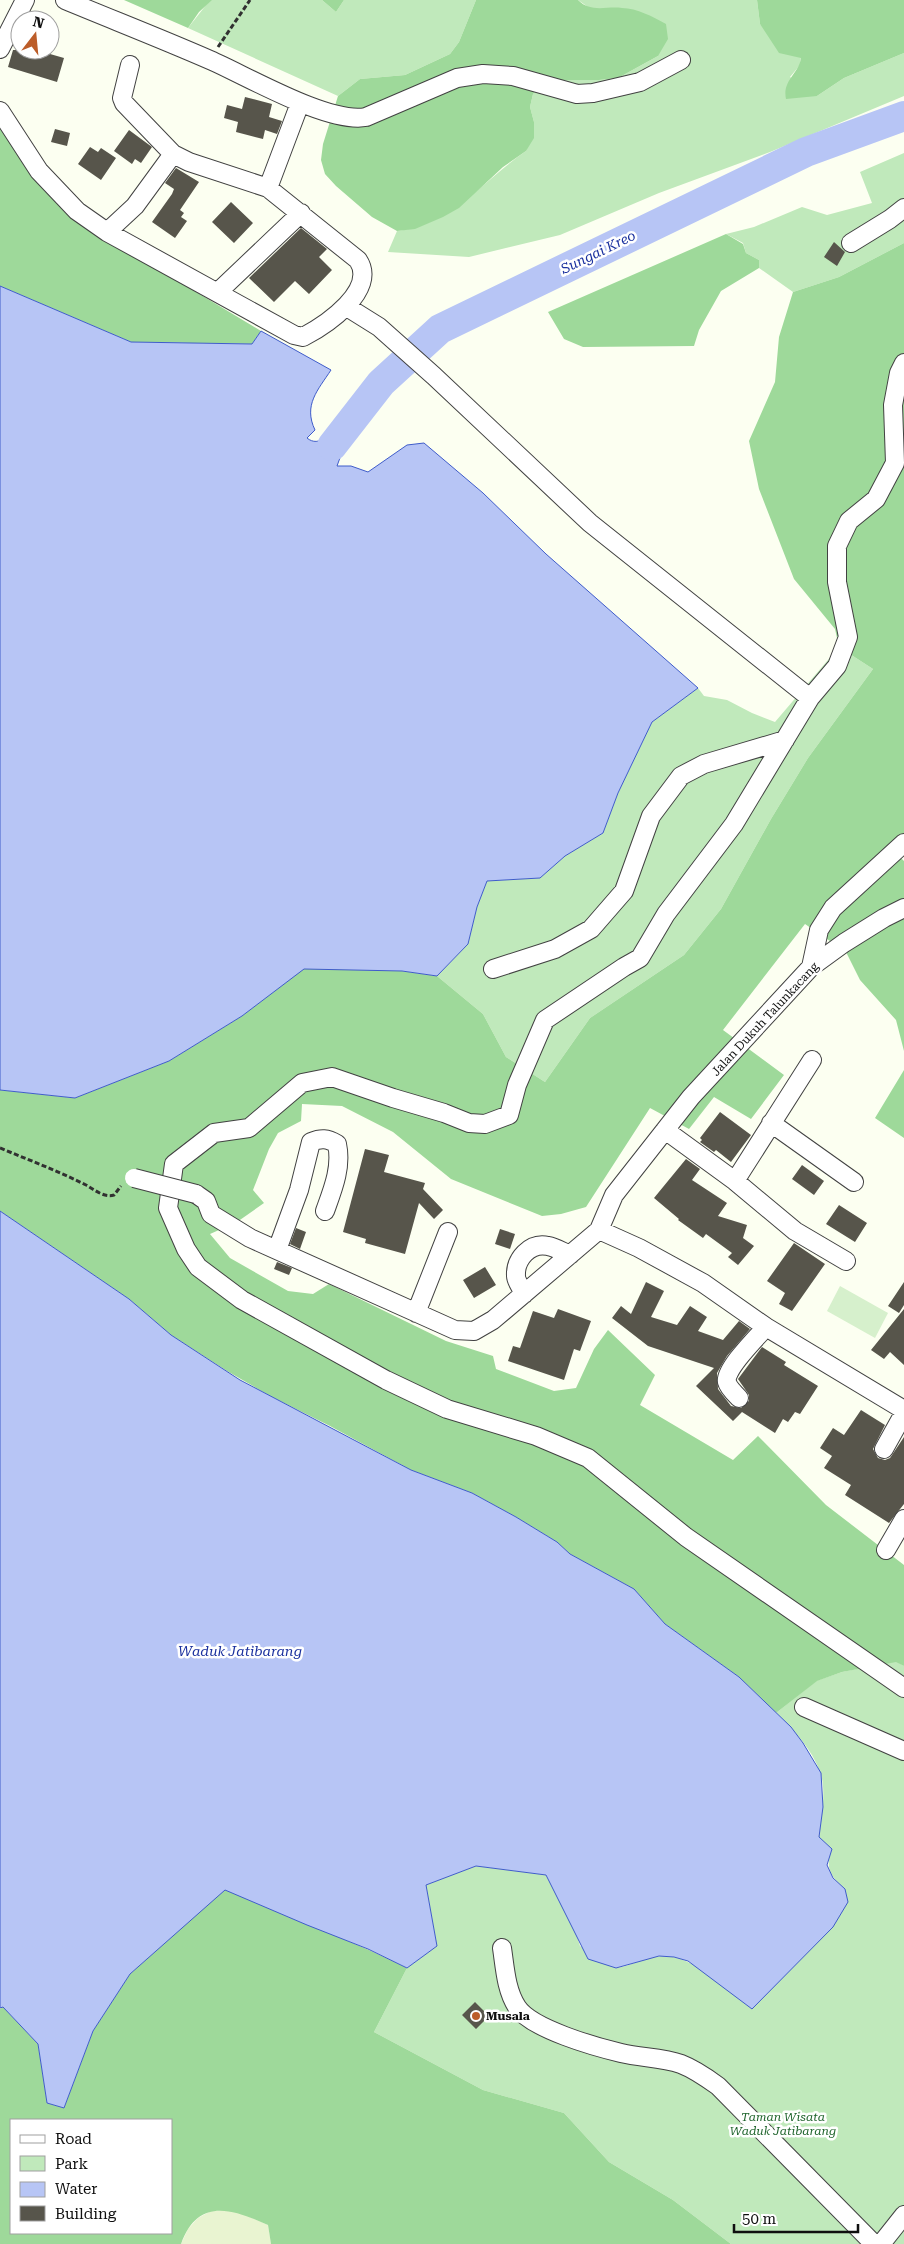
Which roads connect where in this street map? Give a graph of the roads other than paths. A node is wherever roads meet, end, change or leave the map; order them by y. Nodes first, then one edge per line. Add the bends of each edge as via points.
1 (25, 0) edge
2 (65, 0) edge
3 (0, 49) edge
4 (681, 60) dead end
5 (130, 65) dead end
6 (300, 103) junction
7 (0, 110) edge
8 (172, 154) junction
9 (268, 188) junction
10 (904, 208) edge
11 (301, 213) junction
12 (107, 232) junction
13 (851, 243) dead end
14 (218, 292) junction
15 (347, 307) junction
16 (904, 363) edge
17 (808, 696) junction
18 (785, 740) junction
19 (904, 843) edge
20 (904, 908) edge
21 (811, 967) junction
22 (494, 969) dead end
23 (812, 1060) dead end
24 (771, 1123) junction
25 (666, 1130) junction
26 (134, 1178) road end
27 (735, 1181) junction
28 (854, 1182) dead end
29 (325, 1211) dead end
30 (598, 1230) junction
31 (448, 1232) dead end
32 (277, 1250) junction
33 (570, 1255) junction
34 (846, 1261) dead end
35 (524, 1294) junction
36 (416, 1313) junction
37 (766, 1327) junction
38 (739, 1398) dead end
39 (904, 1412) edge
40 (884, 1449) dead end
41 (904, 1519) edge
42 (886, 1550) dead end
43 (904, 1688) edge
44 (804, 1707) dead end
45 (904, 1752) edge
46 (502, 1948) dead end
47 (904, 2215) edge
48 (874, 2244) edge
49 (881, 2244) edge

1 - 3 street
2 - 6 street via 210,60
4 - 6 street via 640,82 593,93 577,94 496,74 457,78 366,118 350,119
5 - 8 street via 122,98 124,103
6 - 9 street
7 - 12 street via 39,171 78,211
8 - 9 street
8 - 12 street via 135,206
9 - 11 street
10 - 13 street
11 - 14 street
11 - 15 street via 363,267 363,277
12 - 14 street
14 - 15 street via 294,336 303,337
15 - 17 street via 379,327 590,523
16 - 17 street via 893,406 895,463 876,499 849,521 837,546 837,582 848,637 837,666
17 - 18 street
18 - 22 street via 704,764 680,776 651,816 624,891 591,929 555,949
18 - 43 street via 734,824 666,914 640,958 545,1020 517,1085 510,1115 486,1124 469,1123 332,1077 302,1083 249,1128 214,1133 174,1164 168,1208 186,1249 198,1267 242,1300 386,1380 447,1409 536,1436 588,1458 686,1537
19 - 21 street via 833,908 820,930
20 - 21 street, Jalan Dukuh Talunkacang via 844,943
21 - 25 street, Jalan Dukuh Talunkacang via 691,1097
23 - 24 street
24 - 27 street
24 - 28 street
25 - 27 street
25 - 30 street, Jalan Dukuh Talunkacang via 614,1195
26 - 32 street, bridge via 196,1194 206,1201 211,1214
27 - 34 street via 795,1232
29 - 32 street via 336,1180 339,1154 337,1144 320,1138 311,1142 299,1190
30 - 33 street
30 - 37 street via 703,1283
31 - 36 street
32 - 36 street
33 - 35 street
33 - 35 street via 548,1245 537,1246 522,1254 516,1278
35 - 36 street via 474,1331 455,1330
37 - 38 street via 727,1376 727,1382
37 - 39 street
39 - 40 street
41 - 42 street
44 - 45 street
46 - 48 street via 511,1994 518,2009 536,2024 621,2053 682,2064 707,2078
47 - 49 street

